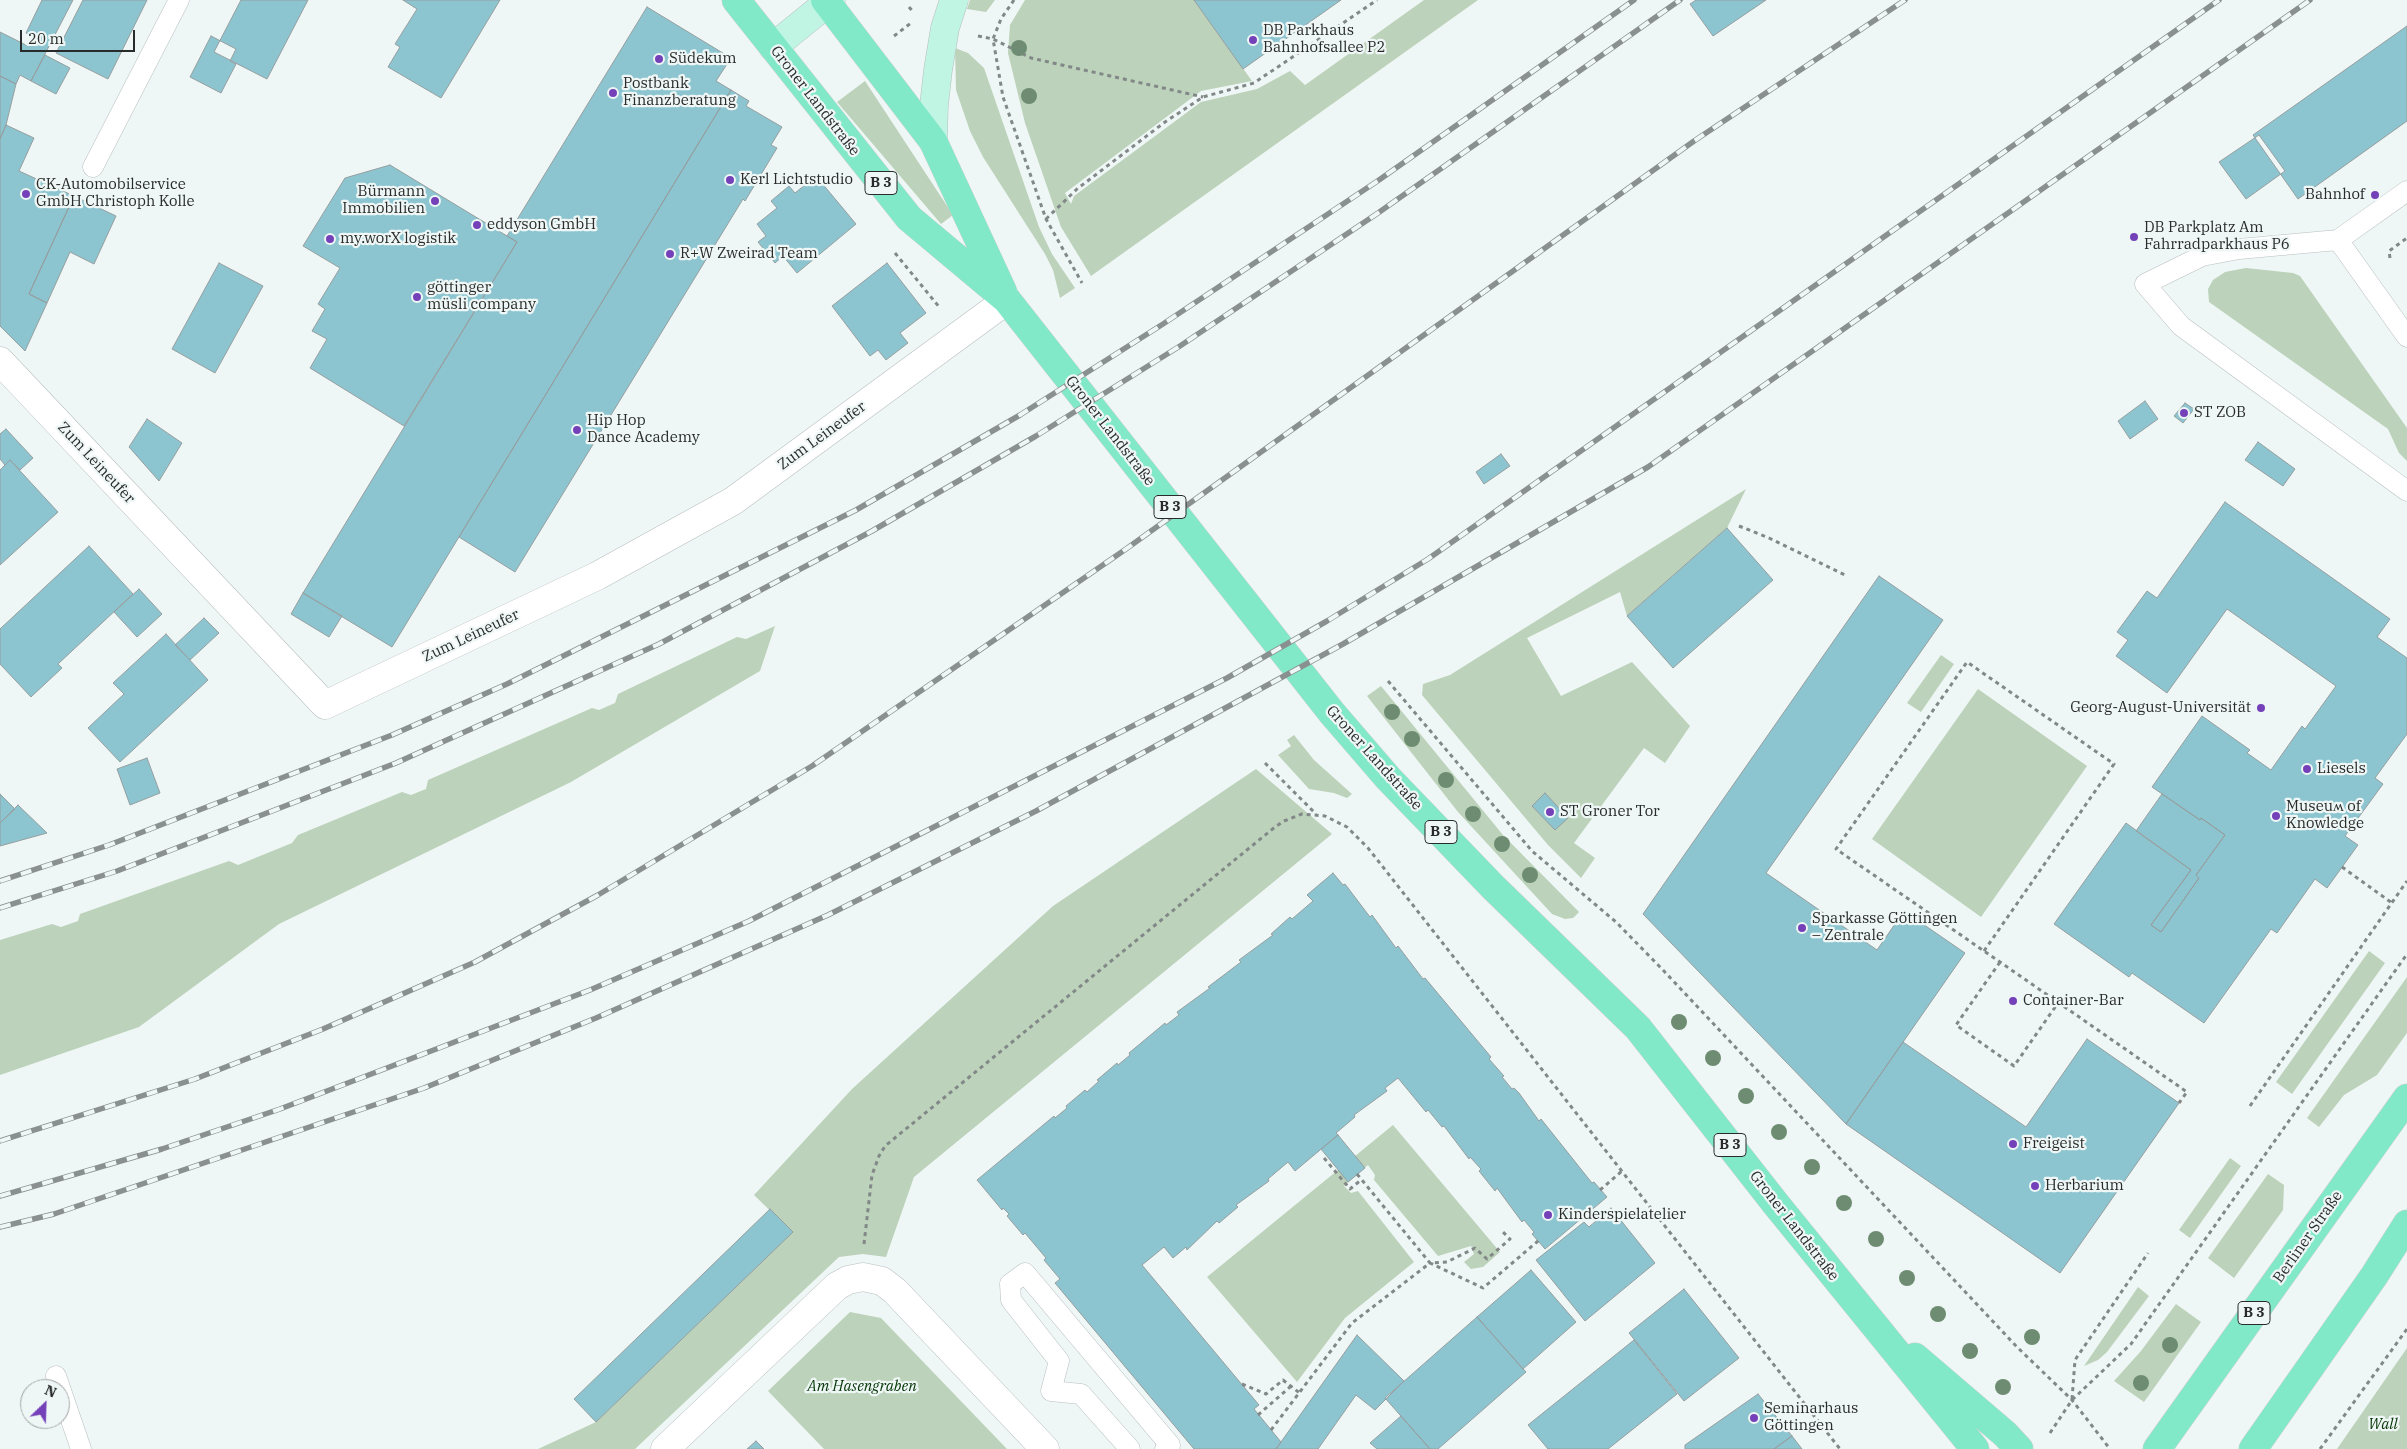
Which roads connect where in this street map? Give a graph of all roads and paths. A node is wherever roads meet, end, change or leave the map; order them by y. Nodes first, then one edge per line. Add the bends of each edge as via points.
1 (179, 0) edge
2 (736, 0) edge
3 (954, 0) edge
4 (1014, 0) edge
5 (1378, 0) edge
6 (832, 1) edge
7 (917, 18) dead end
8 (890, 39) dead end
9 (993, 39) junction
10 (773, 47) junction
11 (1204, 97) junction
12 (934, 141) junction
13 (93, 167) dead end
14 (2407, 190) edge
15 (1046, 219) junction
16 (2407, 238) edge
17 (2338, 240) junction
18 (2390, 259) dead end
19 (1082, 283) dead end
20 (1007, 300) junction
21 (2407, 337) edge
22 (0, 361) edge
23 (2407, 491) edge
24 (1739, 526) dead end
25 (1847, 576) dead end
26 (1388, 681) dead end
27 (1265, 763) dead end
28 (1316, 815) junction
29 (2342, 867) dead end
30 (2407, 881) edge
31 (2392, 902) junction
32 (1984, 952) junction
33 (2407, 954) edge
34 (2000, 962) junction
35 (2058, 1002) junction
36 (2407, 1098) edge
37 (2179, 1103) dead end
38 (2250, 1106) dead end
39 (1324, 1158) dead end
40 (1622, 1171) junction
41 (1357, 1174) dead end
42 (1361, 1180) junction
43 (1600, 1190) dead end
44 (2407, 1224) edge
45 (1503, 1232) dead end
46 (1538, 1241) dead end
47 (2148, 1253) dead end
48 (1430, 1263) junction
49 (863, 1277) junction
50 (1860, 1310) junction
51 (2407, 1329) edge
52 (56, 1376) dead end
53 (1242, 1384) dead end
54 (1290, 1387) junction
55 (1301, 1394) junction
56 (2072, 1400) junction
57 (1258, 1415) dead end
58 (1271, 1430) dead end
59 (2052, 1430) dead end
60 (1167, 1447) edge
61 (80, 1449) edge
62 (665, 1449) edge
63 (1045, 1449) edge
64 (1130, 1449) edge
65 (1840, 1449) edge
66 (1975, 1449) edge
67 (2019, 1449) edge
68 (2110, 1449) edge
69 (2157, 1449) edge
70 (2253, 1449) edge
71 (2320, 1449) edge

1 - 13 lane
2 - 10 main road, Groner Landstraße / B 3
3 - 12 main road via 945,28 938,70
4 - 9 path
5 - 11 path via 1254,83
6 - 10 main road
6 - 12 main road, Groner Landstraße / B 3
7 - 8 path
9 - 11 path via 1031,58
9 - 15 path via 1003,97
10 - 20 main road, Groner Landstraße / B 3 via 909,218
11 - 15 path via 1165,122 1084,184
12 - 20 main road, Groner Landstraße / B 3
14 - 17 lane
15 - 19 path
16 - 18 path via 2389,251
17 - 21 lane
17 - 23 lane via 2239,249 2202,256 2145,284 2181,326
20 - 22 street, Zum Leineufer via 733,501 597,576 325,705
20 - 50 main road, Groner Landstraße / B 3 via 1332,713 1388,778 1493,887 1638,1028
24 - 25 path
26 - 56 path via 1532,851 1616,922 2011,1340
27 - 28 path
28 - 40 path via 1341,823 1368,848
28 - 49 path via 1293,816 1275,827 885,1146 872,1175
29 - 31 path
30 - 31 path
31 - 38 path
32 - 32 path via 1836,848 1967,662 2114,764
32 - 34 path
33 - 56 path via 2131,1344
34 - 35 path
34 - 35 path via 1956,1025 2006,1061 2014,1066
35 - 37 path via 2187,1092
36 - 69 main road, Berliner Straße / B 3
39 - 42 path via 1350,1189
40 - 43 path
40 - 65 path
41 - 42 path
42 - 48 path
44 - 70 main road
45 - 48 path via 1510,1239 1487,1259 1475,1248 1447,1262
46 - 48 path via 1483,1288
47 - 56 path via 2075,1360
48 - 55 path via 1352,1324
49 - 62 street via 837,1286
49 - 63 street via 882,1281 895,1291
50 - 66 main road, Groner Landstraße / B 3
50 - 67 main road, Groner Landstraße / B 3
51 - 71 path
52 - 61 lane
53 - 54 path via 1266,1394 1283,1380
54 - 55 path
54 - 57 path
55 - 58 path
56 - 59 path
56 - 68 path
60 - 64 lane via 1025,1273 1010,1284 1011,1300 1059,1361 1052,1391 1081,1394

